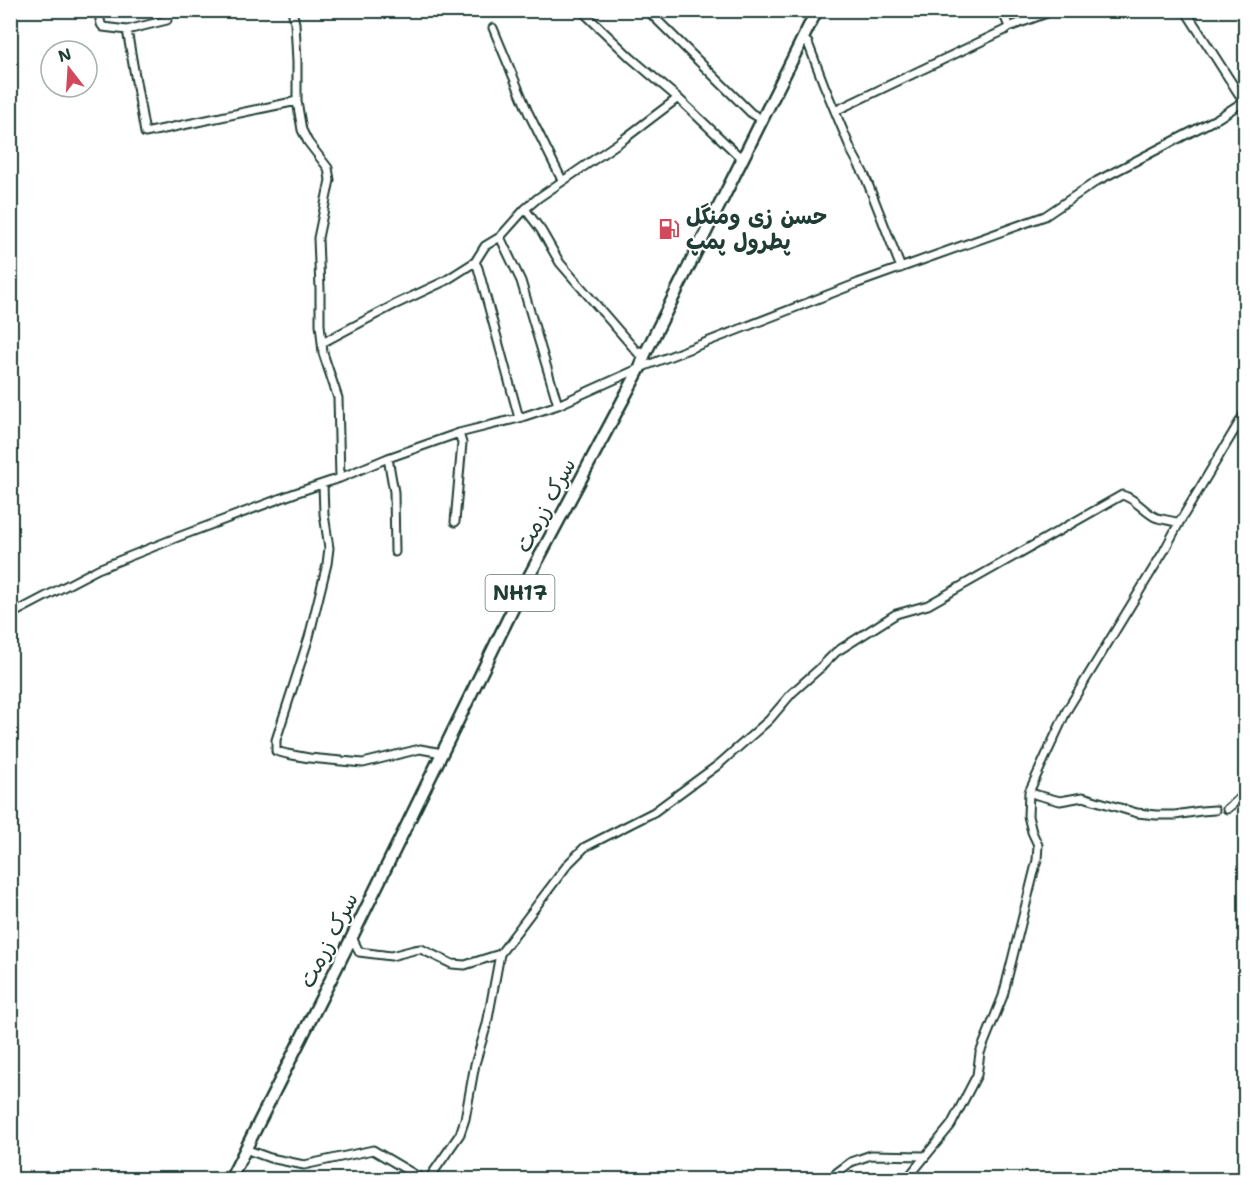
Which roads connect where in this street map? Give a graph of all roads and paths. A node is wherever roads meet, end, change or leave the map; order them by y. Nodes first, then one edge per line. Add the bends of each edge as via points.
1 (98, 10) edge
2 (292, 10) edge
3 (581, 10) edge
4 (647, 10) edge
5 (817, 10) edge
6 (1002, 10) edge
7 (1055, 10) edge
8 (1185, 10) edge
9 (167, 20) dead end
10 (1010, 27) junction
11 (493, 28) dead end
12 (127, 30) junction
13 (802, 38) junction
14 (678, 98) junction
15 (297, 101) junction
16 (1245, 101) edge
17 (835, 111) junction
18 (763, 120) junction
19 (743, 160) junction
20 (562, 180) junction
21 (525, 209) junction
22 (500, 237) junction
23 (475, 262) junction
24 (901, 268) junction
25 (322, 343) junction
26 (645, 354) junction
27 (640, 368) junction
28 (558, 405) junction
29 (1245, 411) edge
30 (519, 418) junction
31 (459, 433) junction
32 (388, 458) junction
33 (340, 478) junction
34 (323, 484) junction
35 (455, 522) dead end
36 (1179, 523) junction
37 (394, 552) dead end
38 (10, 615) edge
39 (442, 753) junction
40 (1029, 792) junction
41 (1245, 793) edge
42 (1215, 810) dead end
43 (1227, 810) dead end
44 (352, 937) junction
45 (499, 958) junction
46 (245, 1149) junction
47 (924, 1156) junction
48 (230, 1179) edge
49 (426, 1179) edge
50 (827, 1179) edge
51 (906, 1179) edge

1 - 12 street via 103,27
2 - 15 street
3 - 14 street
4 - 18 street via 751,113
5 - 13 highway, سرک زرمت / NH17
6 - 10 street
7 - 10 street
8 - 16 street
9 - 12 street
10 - 17 street
11 - 20 street
12 - 15 street via 145,133
13 - 17 street via 808,43
13 - 18 highway, سرک زرمت / NH17
14 - 19 street
14 - 20 street
15 - 25 street via 302,130 328,168 330,180 318,238
16 - 24 street via 1098,181 1045,216
17 - 24 street
18 - 19 highway, سرک زرمت / NH17
19 - 26 highway, سرک زرمت / NH17
20 - 21 street
21 - 22 street
21 - 26 street via 560,263 638,353
22 - 23 street via 485,246
22 - 28 street via 520,281
23 - 25 street
23 - 30 street
24 - 27 street
25 - 33 street via 338,398
26 - 27 highway, سرک زرمت / NH17
27 - 28 street
27 - 39 highway, سرک زرمت / NH17 via 525,584
28 - 30 street
29 - 36 street
30 - 31 street
31 - 32 street
31 - 35 street via 462,443
32 - 33 street
32 - 37 street via 394,492
33 - 34 street
34 - 38 street via 98,569
34 - 39 street via 327,564 276,751 363,763 420,749
36 - 40 street via 1067,710
36 - 45 street via 1155,518 1122,495 928,604 896,614 836,652 718,765 654,812 585,847 568,864
39 - 44 highway, سرک زرمت / NH17
40 - 42 street via 1059,801 1083,797 1156,815
40 - 47 street via 1028,816 1038,845 1037,860 1003,996 980,1053 977,1075 951,1125
41 - 43 street
44 - 45 street via 359,952 391,956 421,949 452,964
44 - 46 highway, سرک زرمت / NH17
45 - 49 street via 465,1119 460,1134
46 - 48 highway, سرک زرمت / NH17
46 - 49 street via 304,1165 373,1150
47 - 50 street via 871,1155 851,1162
47 - 51 street

